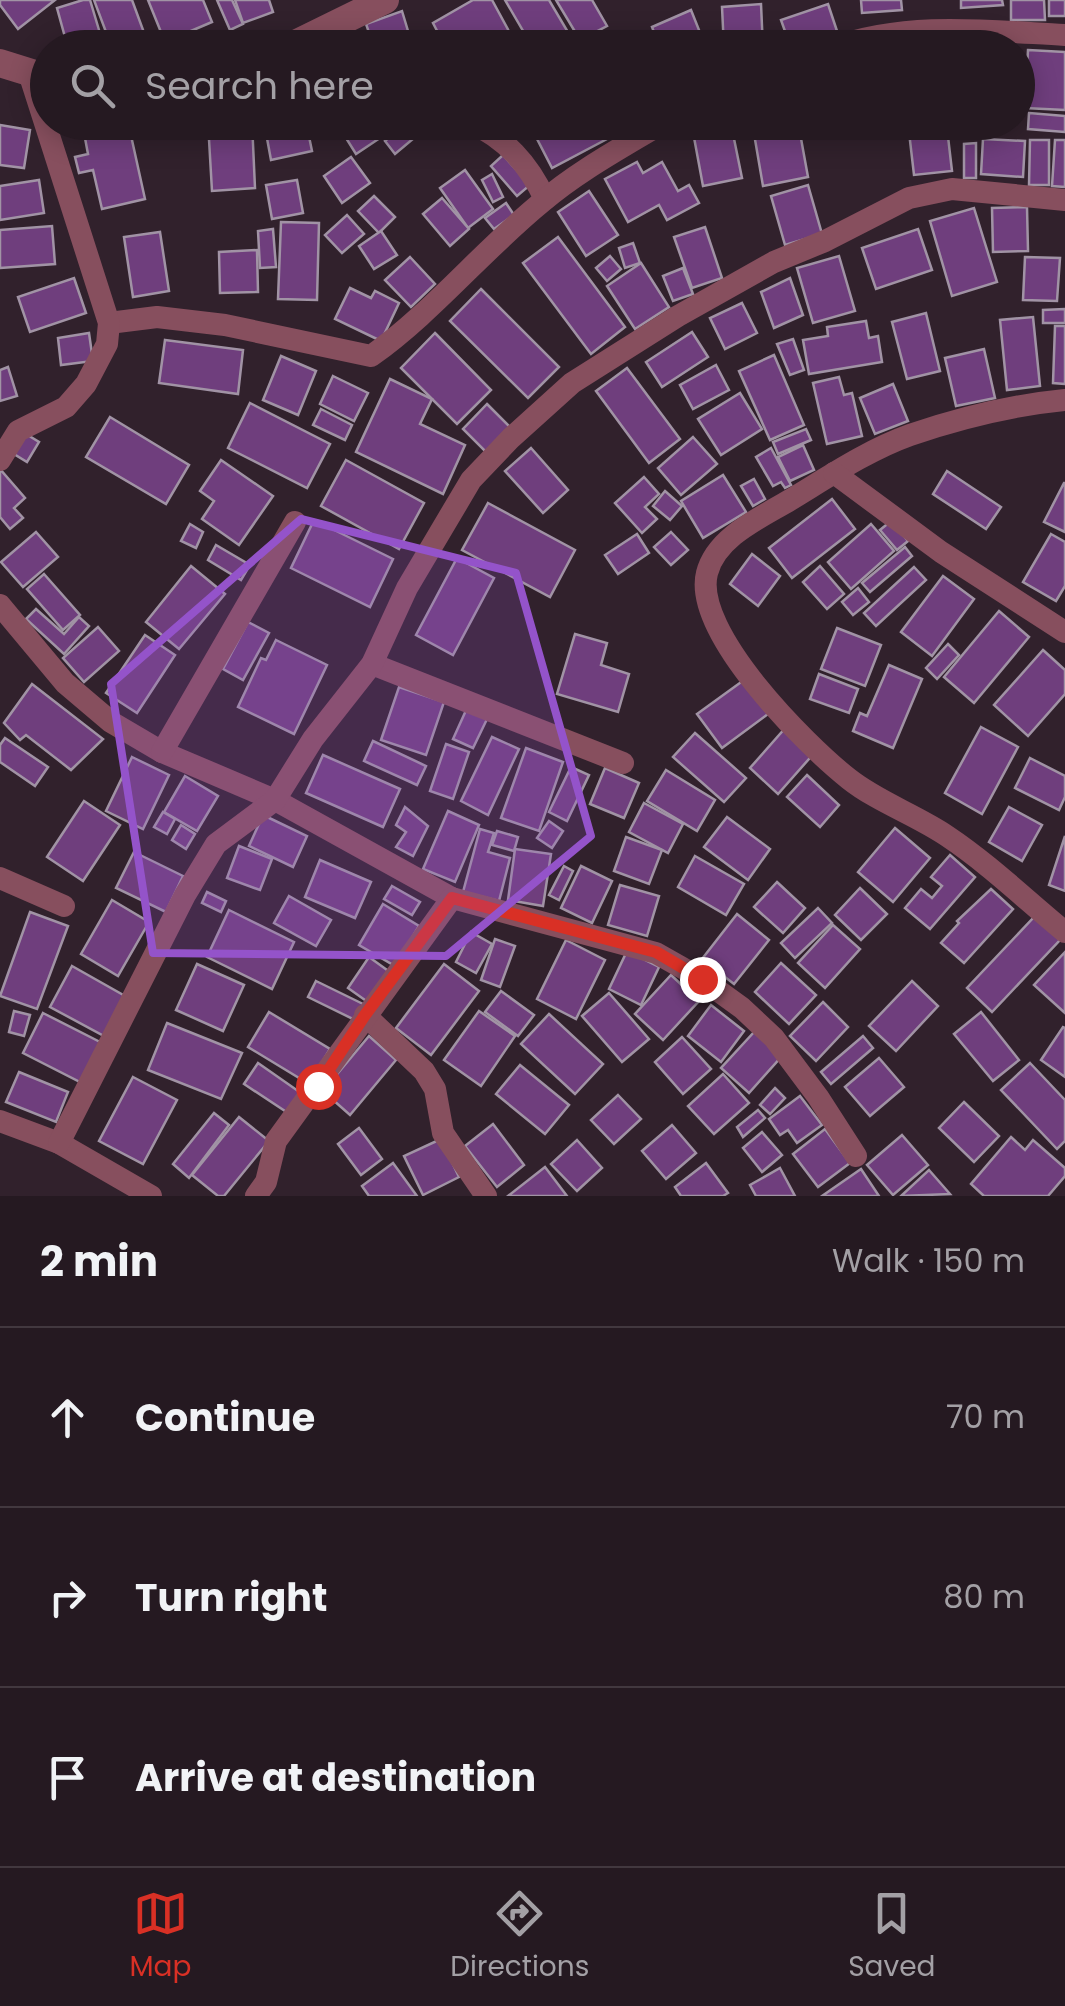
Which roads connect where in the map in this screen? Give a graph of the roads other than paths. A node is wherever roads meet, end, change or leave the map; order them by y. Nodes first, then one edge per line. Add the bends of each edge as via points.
1 (384, 0) edge
2 (349, 21) edge
3 (1035, 34) edge
4 (1065, 35) edge
5 (0, 63) edge
6 (30, 73) edge
7 (56, 140) edge
8 (501, 140) edge
9 (636, 140) edge
10 (545, 199) junction
11 (1065, 200) edge
12 (109, 323) junction
13 (1065, 400) edge
14 (0, 460) edge
15 (834, 473) junction
16 (295, 522) dead end
17 (2, 612) edge
18 (1065, 632) edge
19 (372, 664) junction
20 (162, 752) junction
21 (623, 763) dead end
22 (275, 800) junction
23 (0, 878) edge
24 (452, 898) junction
25 (64, 906) dead end
26 (1065, 932) edge
27 (365, 1015) junction
28 (0, 1121) edge
29 (59, 1143) junction
30 (856, 1156) dead end
31 (151, 1196) edge
32 (256, 1196) edge
33 (486, 1196) edge

1 - 2 street
3 - 4 street
5 - 6 street
7 - 12 street
8 - 10 street via 520,157
9 - 10 street
10 - 12 street via 371,356 225,324 157,318
11 - 19 street via 952,189 909,198 774,262 572,383 471,480 407,588
12 - 14 street via 108,344 86,384 66,407 18,431
13 - 15 street via 1019,404 908,436
15 - 18 street
15 - 26 street via 740,530 715,554 705,588 729,650 796,732 851,781 947,836
16 - 20 street
17 - 20 street via 66,684
19 - 21 street
19 - 22 street via 313,738
20 - 22 street
22 - 24 street
22 - 29 street via 216,844
23 - 25 street
24 - 27 street
24 - 30 street via 656,952 702,979 774,1038
27 - 32 street via 276,1141
27 - 33 street via 424,1071 435,1088 443,1133
28 - 29 street
29 - 31 street

